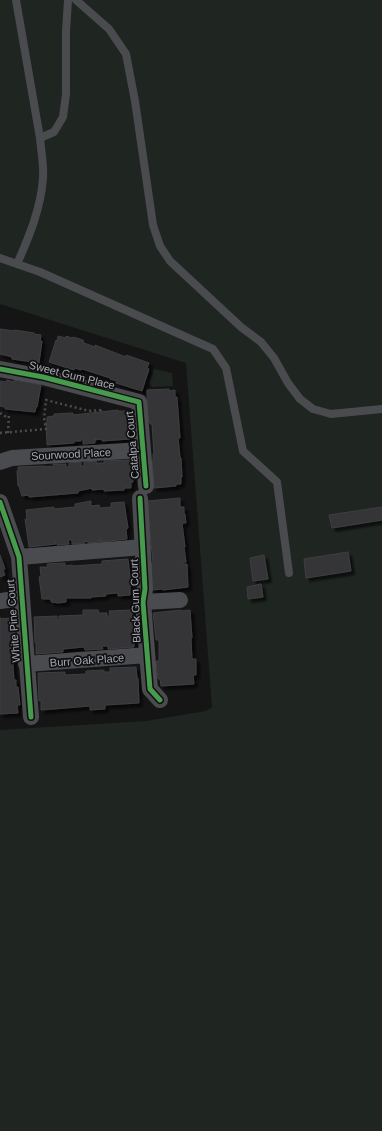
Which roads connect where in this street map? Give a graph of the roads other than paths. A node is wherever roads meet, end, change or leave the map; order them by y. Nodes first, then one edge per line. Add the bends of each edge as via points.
1 (16, 0) edge
2 (68, 0) edge
3 (76, 0) edge
4 (40, 138) junction
5 (0, 258) edge
6 (17, 264) junction
7 (0, 369) edge
8 (139, 402) joint
9 (382, 409) edge
10 (142, 450) junction
11 (0, 462) edge
12 (143, 492) joint
13 (0, 502) edge
14 (5, 534) edge
15 (143, 547) junction
16 (19, 557) junction
17 (289, 573) dead end
18 (22, 598) junction
19 (180, 600) dead end
20 (0, 601) edge
21 (143, 602) junction
22 (147, 655) junction
23 (26, 664) junction
24 (160, 700) dead end
25 (31, 717) dead end

1 - 4 lane
2 - 4 lane via 66,94 63,117 54,132
3 - 9 lane via 110,29 126,54 136,101 153,225 160,246 170,261 241,327 261,342 274,358 288,384 300,399 313,409 332,414
4 - 6 lane via 44,177 39,208
5 - 6 lane
6 - 17 lane via 213,349 226,368 243,451 277,482
7 - 8 street, Sweet Gum Place via 43,377
8 - 10 street, Catalpa Court
10 - 11 street, Sourwood Place via 12,458
10 - 12 street, Catalpa Court
12 - 15 street, Black Gum Court
13 - 14 street, White Pine Court
14 - 16 street, White Pine Court
15 - 16 street
15 - 21 street, Black Gum Court
16 - 18 street, White Pine Court
18 - 20 street
18 - 23 street, White Pine Court
19 - 21 street
21 - 22 street, Black Gum Court
22 - 23 street, Burr Oak Place
22 - 24 street, Black Gum Court via 150,689
23 - 25 street, White Pine Court

